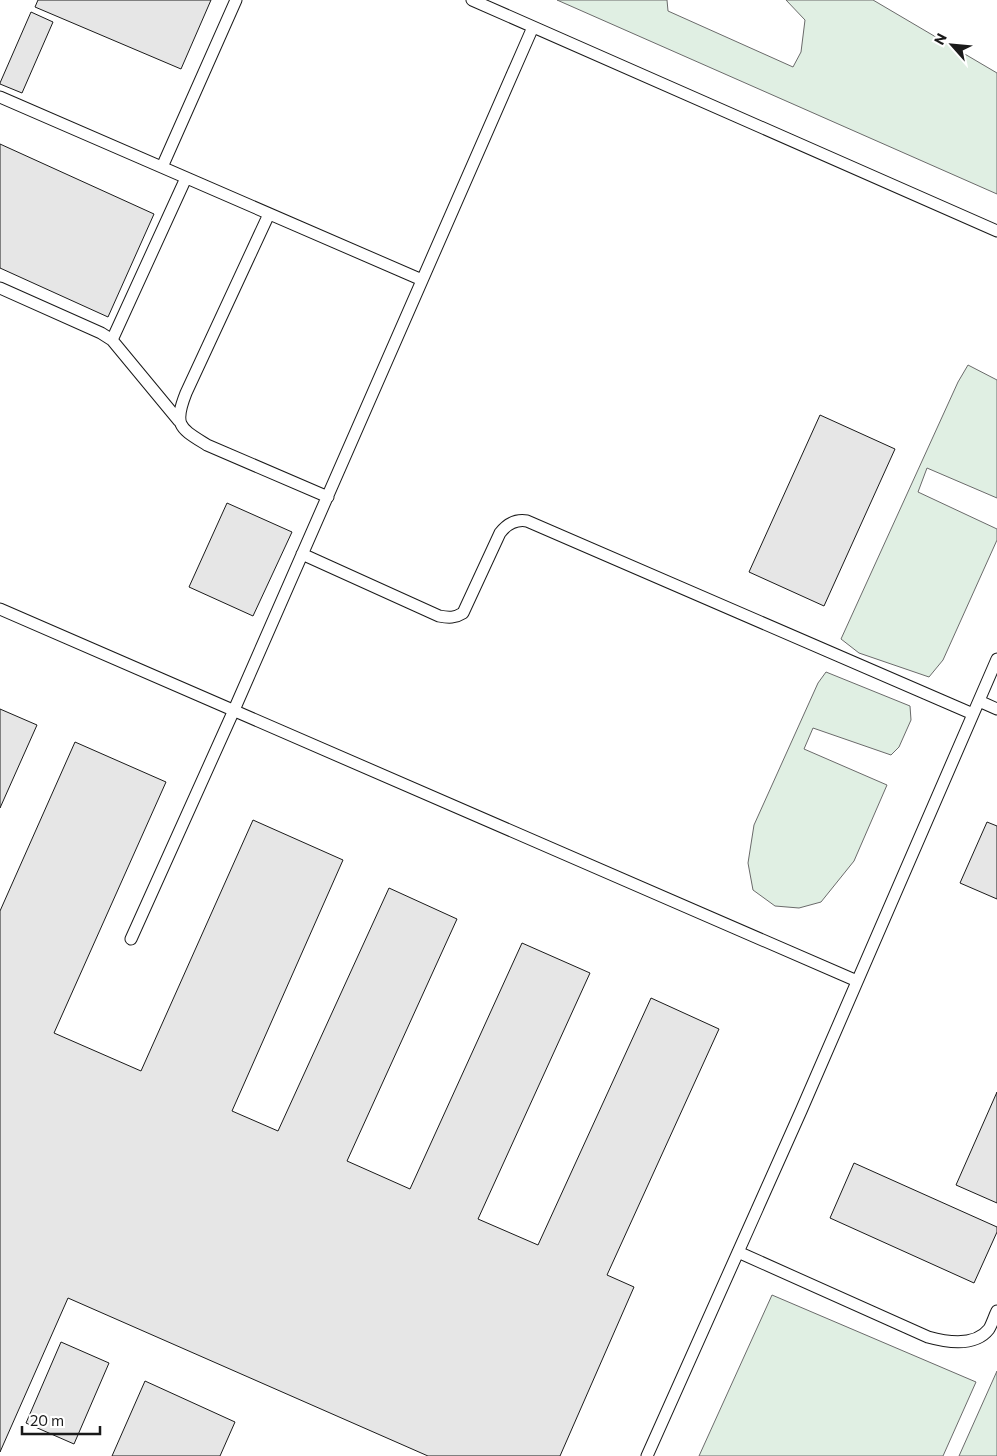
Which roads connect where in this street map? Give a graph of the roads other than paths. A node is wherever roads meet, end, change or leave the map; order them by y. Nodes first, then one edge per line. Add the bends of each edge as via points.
1 (236, 0) edge
2 (472, 0) edge
3 (533, 27) junction
4 (0, 97) edge
5 (162, 167) junction
6 (186, 178) junction
7 (269, 214) junction
8 (997, 231) edge
9 (422, 280) junction
10 (0, 288) edge
11 (112, 340) junction
12 (179, 421) junction
13 (328, 497) junction
14 (302, 554) junction
15 (0, 609) edge
16 (997, 659) edge
17 (979, 701) junction
18 (997, 709) edge
19 (234, 710) junction
20 (974, 714) junction
21 (131, 939) dead end
22 (857, 981) junction
23 (738, 1252) junction
24 (997, 1311) edge
25 (647, 1456) edge

1 - 5 lane
2 - 3 lane
3 - 8 lane
3 - 9 lane
4 - 5 lane
5 - 6 lane
6 - 7 lane
6 - 11 lane
7 - 9 lane
7 - 12 lane via 186,393
9 - 13 lane
10 - 11 lane
11 - 12 lane
12 - 13 lane via 189,434 207,446
13 - 14 lane
14 - 19 lane
14 - 20 lane via 430,612 448,618 457,617 463,613 504,527 519,519 527,520
15 - 19 lane
16 - 17 lane
17 - 18 lane
17 - 20 lane
19 - 21 lane
19 - 22 lane
20 - 22 lane
22 - 23 lane
23 - 24 lane via 945,1342 982,1336
23 - 25 lane

